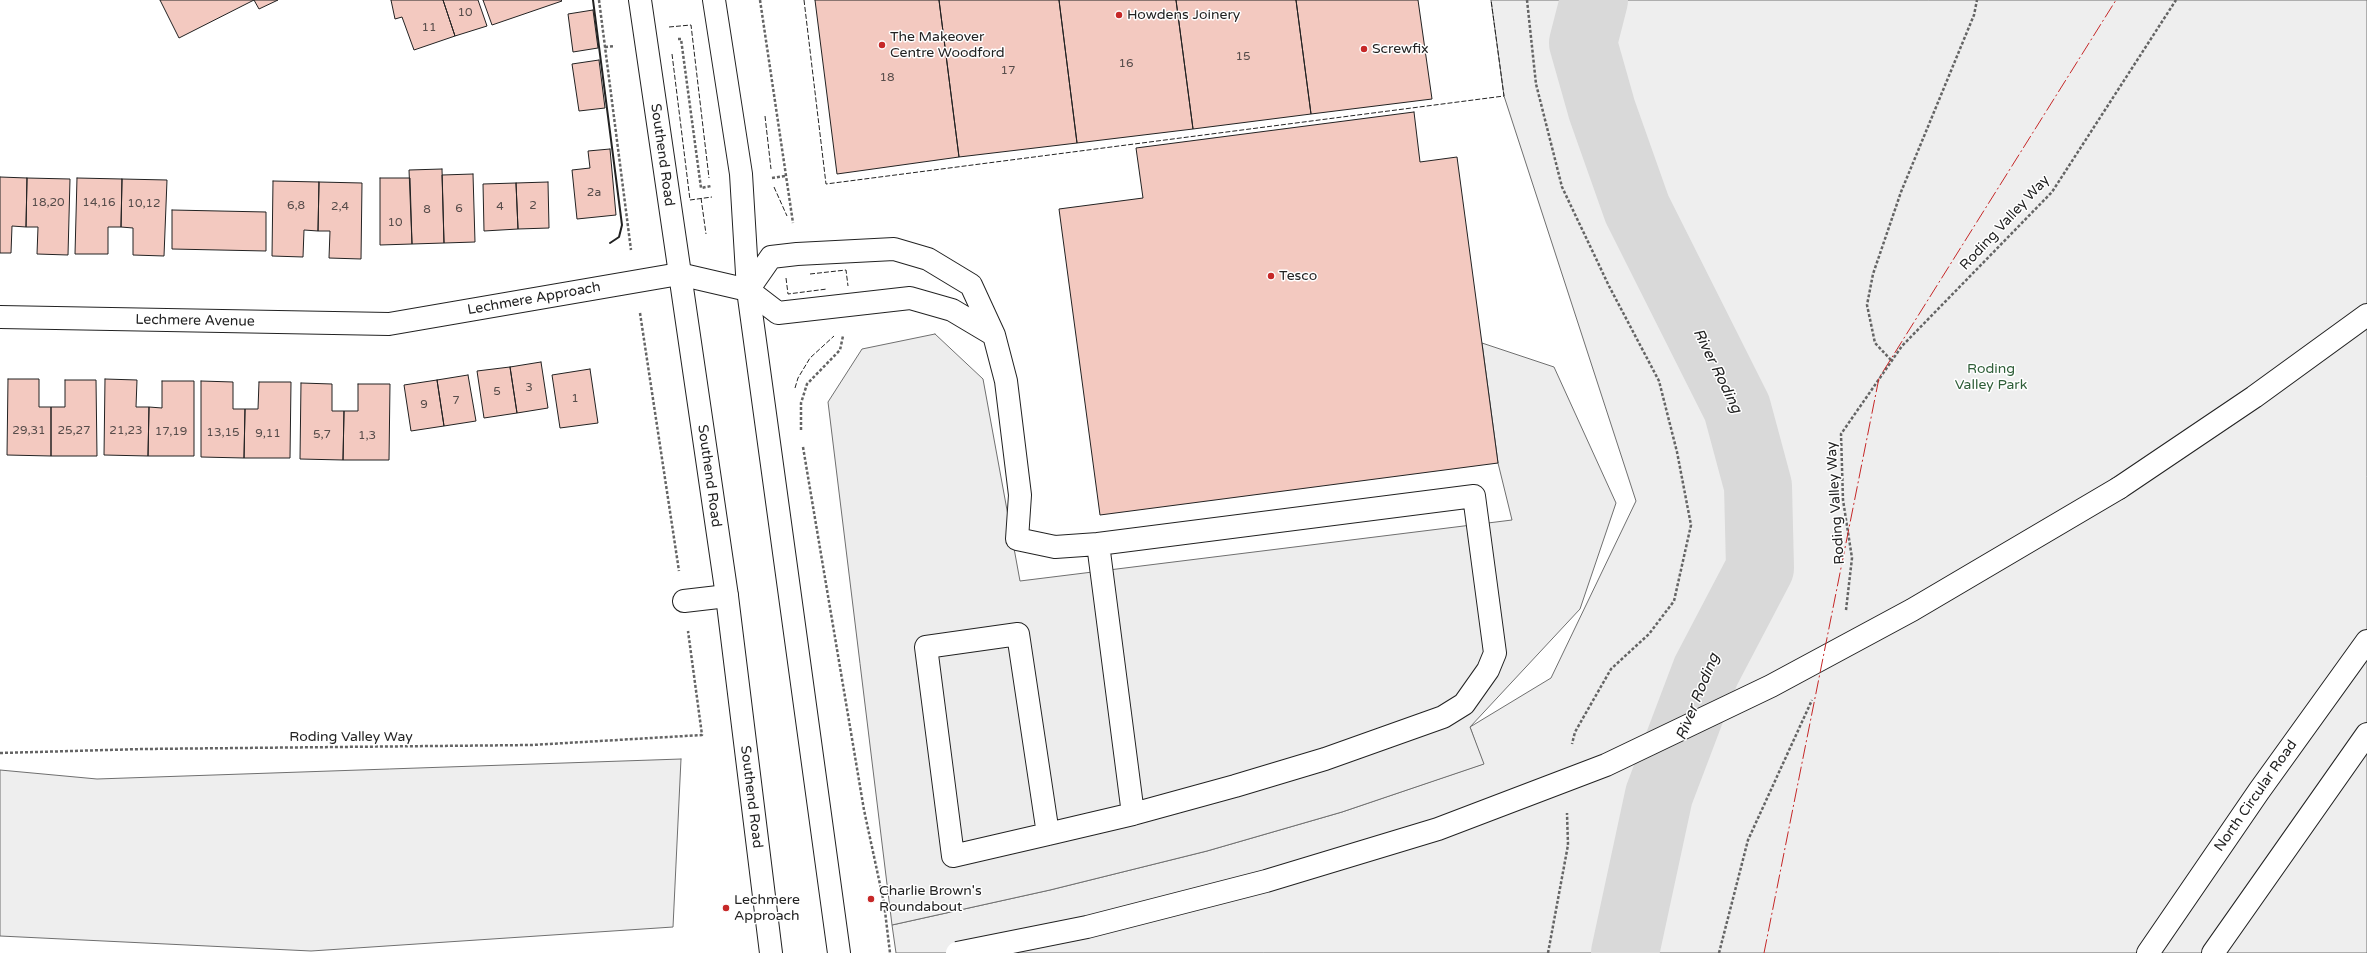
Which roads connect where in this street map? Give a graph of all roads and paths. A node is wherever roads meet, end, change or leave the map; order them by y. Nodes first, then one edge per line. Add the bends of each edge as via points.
1 (599, 0) edge
2 (640, 0) edge
3 (714, 0) edge
4 (760, 0) edge
5 (1527, 0) edge
6 (1977, 0) edge
7 (2176, 0) edge
8 (674, 39) dead end
9 (785, 176) junction
10 (770, 179) dead end
11 (713, 186) dead end
12 (793, 227) dead end
13 (630, 248) dead end
14 (679, 274) junction
15 (748, 290) junction
16 (2367, 315) edge
17 (0, 317) edge
18 (640, 317) dead end
19 (389, 324) joint
20 (842, 329) dead end
21 (994, 335) junction
22 (1891, 360) junction
23 (801, 432) dead end
24 (802, 439) dead end
25 (1098, 544) junction
26 (727, 596) junction
27 (684, 601) junction
28 (1844, 618) dead end
29 (2367, 640) edge
30 (1814, 695) dead end
31 (2367, 734) edge
32 (1571, 746) dead end
33 (0, 753) edge
34 (1567, 805) dead end
35 (1132, 814) junction
36 (1048, 834) junction
37 (771, 953) edge
38 (839, 953) edge
39 (890, 953) edge
40 (957, 953) edge
41 (1548, 953) edge
42 (1719, 953) edge
43 (2148, 953) edge
44 (2213, 953) edge

1 - 13 path
2 - 14 main road, Southend Road
3 - 15 main road via 741,174
4 - 9 path
5 - 32 path via 1536,84 1562,187 1609,286 1659,381 1677,452 1691,525 1674,600 1648,634 1611,669 1575,732
6 - 22 path via 1974,15 1901,192 1873,274 1868,305 1875,343
7 - 22 path, Roding Valley Way via 2052,192
8 - 11 path via 681,38 701,188
9 - 10 path
9 - 12 path
14 - 15 main road
14 - 19 main road, Lechmere Approach
14 - 26 main road, Southend Road
15 - 21 main road via 778,313 910,298 952,310
15 - 21 main road via 771,257 894,249 928,259 971,285
15 - 38 main road
16 - 40 main road, bridge via 2254,397 2119,488 1912,610 1771,686 1606,765 1438,829 1266,881 1087,927
17 - 19 main road, Lechmere Avenue
18 - 27 path
20 - 23 path via 843,340 840,350 807,384 801,403
21 - 25 main road via 1006,381 1020,495 1018,539 1055,547
22 - 28 path, Roding Valley Way via 1841,434 1843,500 1852,558 1848,604
24 - 39 path via 864,810 884,903
25 - 35 main road
25 - 35 main road via 1474,496 1495,653 1488,670 1464,704 1444,717 1325,759
26 - 27 main road
26 - 37 main road, Southend Road
27 - 33 path, Roding Valley Way via 702,735 532,745
29 - 43 main road, North Circular Road
30 - 42 path via 1748,840
31 - 44 main road
34 - 41 path via 1568,845
35 - 36 main road
36 - 36 main road via 953,856 926,647 1018,634

